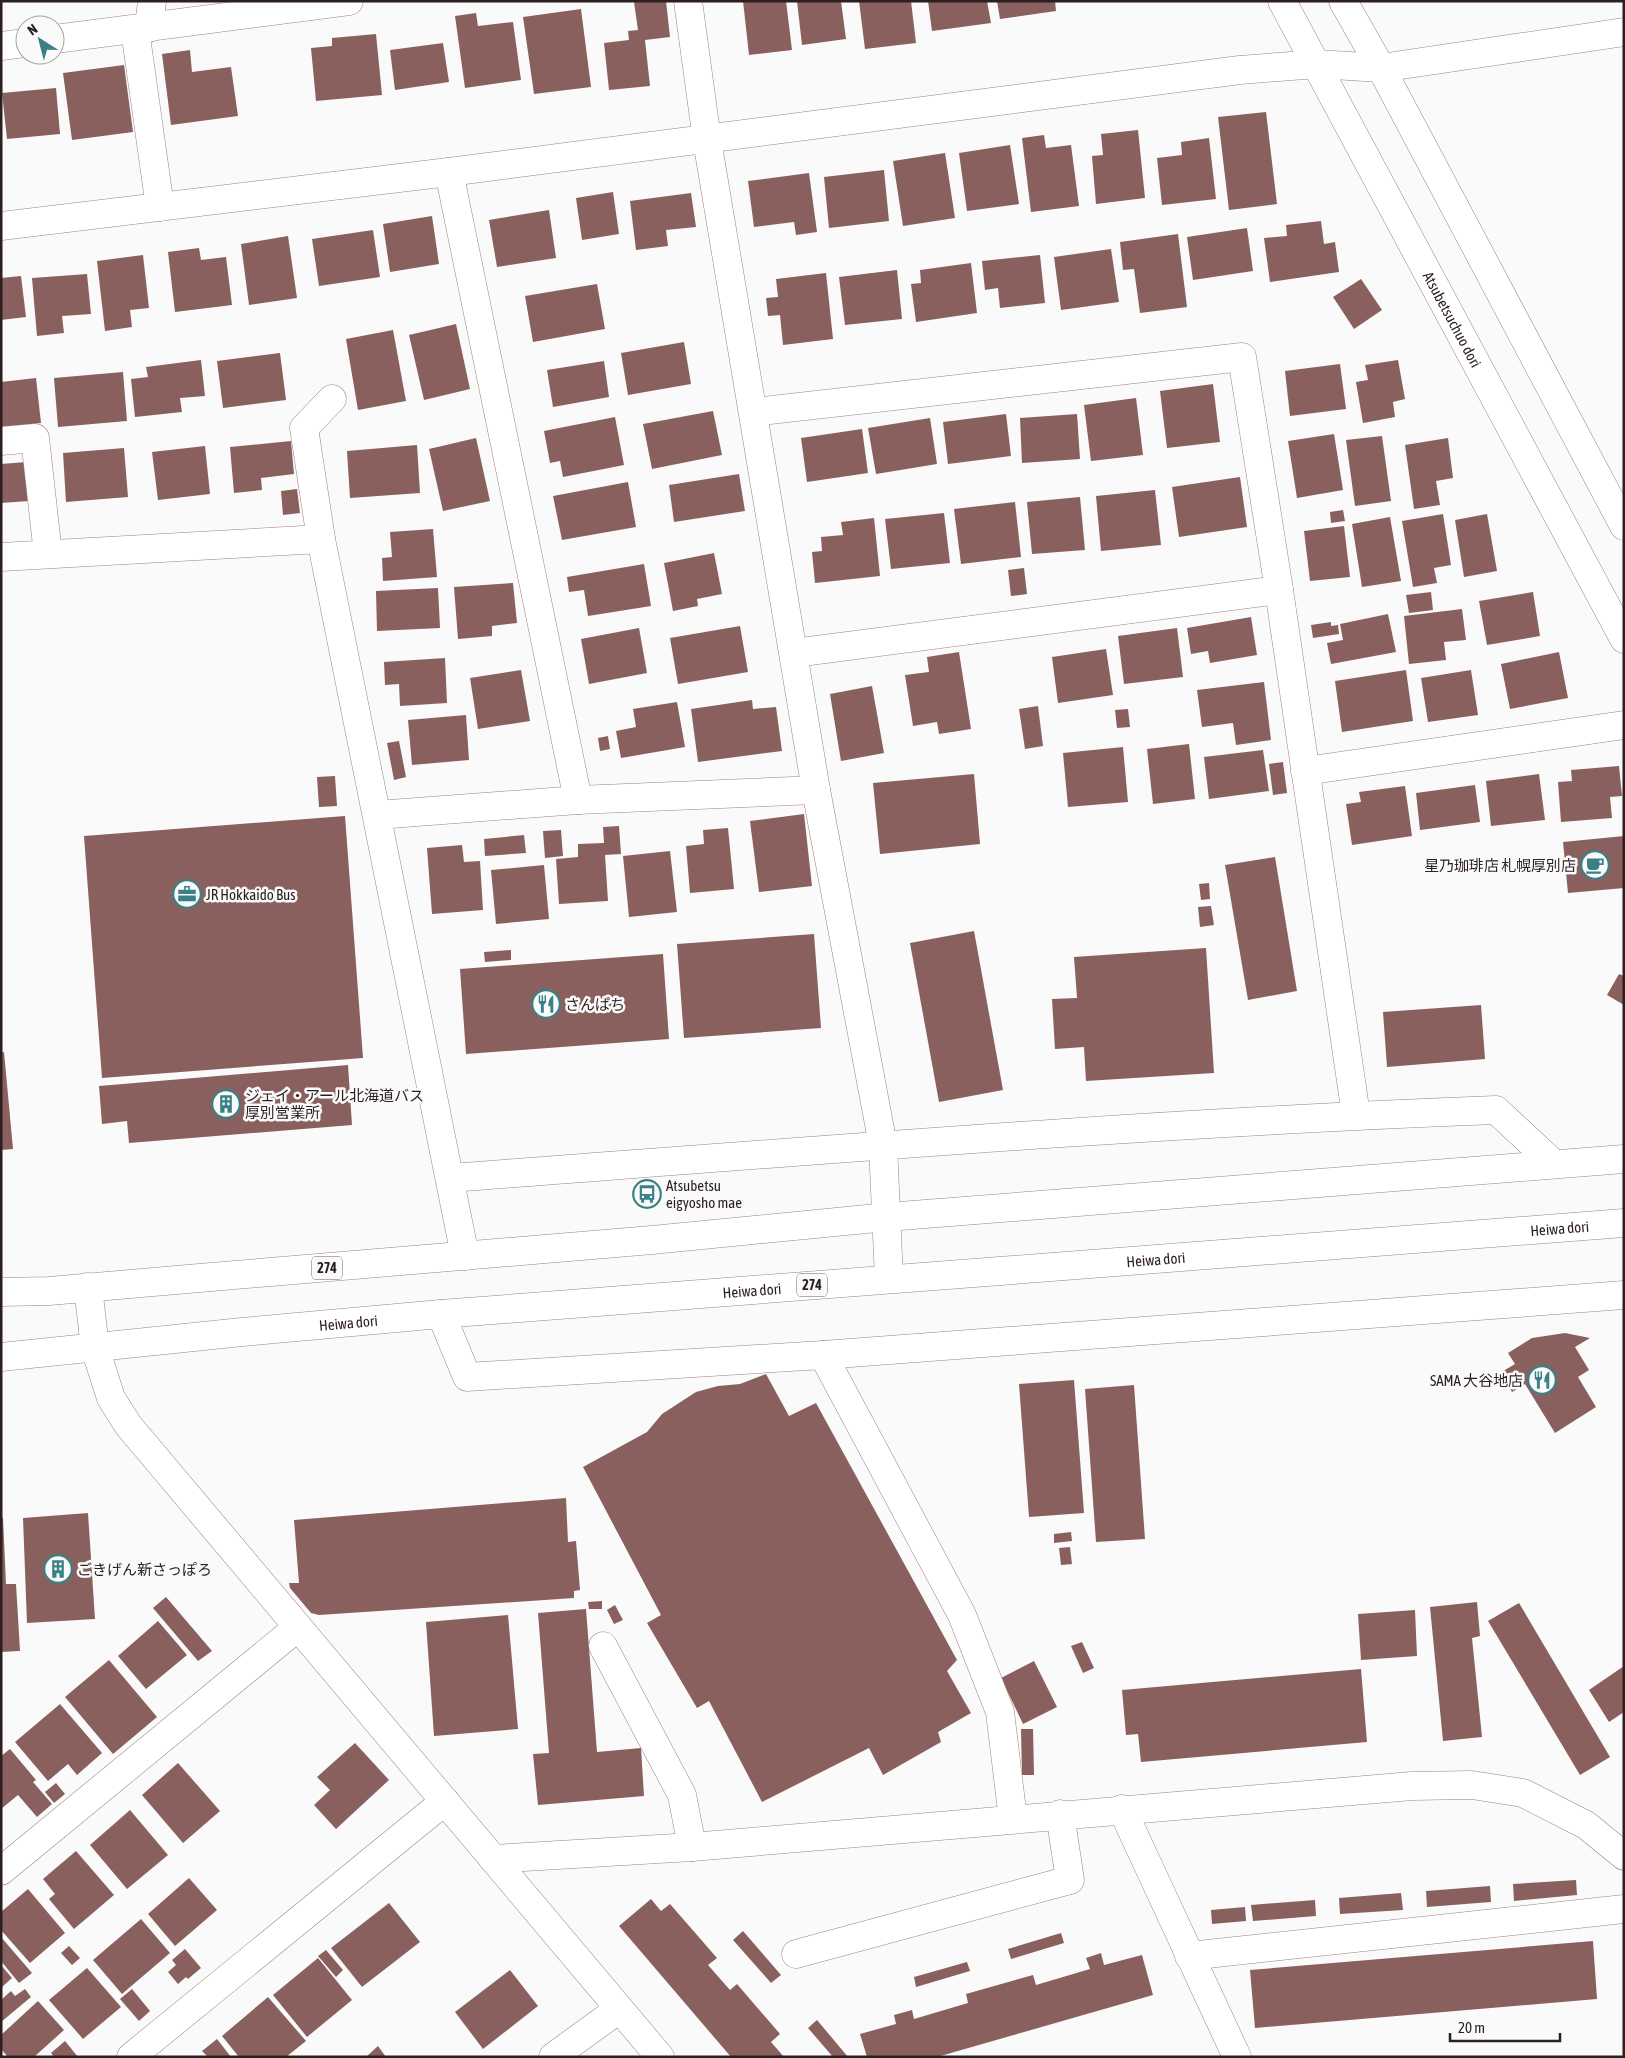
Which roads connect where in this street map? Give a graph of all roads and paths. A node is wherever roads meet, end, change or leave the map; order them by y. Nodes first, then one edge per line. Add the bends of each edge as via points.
1 (152, 1) edge
2 (349, 1) edge
3 (688, 1) edge
4 (1282, 1) edge
5 (1343, 1) edge
6 (142, 29) junction
7 (1624, 32) edge
8 (65, 38) edge
9 (15, 44) edge
10 (1, 46) edge
11 (1317, 64) junction
12 (1381, 68) junction
13 (707, 140) junction
14 (449, 172) junction
15 (160, 207) junction
16 (1, 226) edge
17 (332, 399) dead end
18 (754, 412) junction
19 (1, 442) edge
20 (1624, 526) edge
21 (321, 539) junction
22 (48, 554) junction
23 (1, 557) edge
24 (1279, 590) junction
25 (1624, 639) edge
26 (794, 653) junction
27 (1624, 725) edge
28 (1305, 771) junction
29 (816, 790) junction
30 (578, 800) junction
31 (377, 815) junction
32 (1356, 1115) junction
33 (882, 1145) junction
34 (1624, 1159) edge
35 (1554, 1164) junction
36 (450, 1178) junction
37 (887, 1217) junction
38 (1624, 1223) edge
39 (465, 1256) junction
40 (889, 1279) junction
41 (88, 1287) junction
42 (1, 1292) edge
43 (1624, 1295) edge
44 (441, 1314) junction
45 (95, 1348) junction
46 (823, 1355) junction
47 (1, 1357) edge
48 (298, 1627) junction
49 (603, 1646) dead end
50 (445, 1801) junction
51 (1122, 1809) junction
52 (1060, 1814) junction
53 (1013, 1819) junction
54 (692, 1847) junction
55 (1624, 1856) edge
56 (493, 1859) junction
57 (1, 1871) edge
58 (1624, 1909) edge
59 (796, 1954) dead end
60 (1190, 1956) junction
61 (619, 2008) junction
62 (131, 2057) edge
63 (553, 2057) edge
64 (660, 2057) edge
65 (1237, 2057) edge

1 - 6 main road
2 - 6 main road
3 - 13 main road
4 - 11 main road, Atsubetsuchuo dori
5 - 12 main road
6 - 8 main road
6 - 15 main road
7 - 12 main road
9 - 10 main road
11 - 12 main road
11 - 13 main road via 1240,70
11 - 25 main road, Atsubetsuchuo dori
12 - 20 main road
13 - 14 main road
13 - 18 main road
14 - 15 main road
14 - 30 main road
15 - 16 main road
17 - 21 main road via 304,428
18 - 24 main road via 1242,357
18 - 26 main road
19 - 22 main road via 35,438
21 - 22 main road
21 - 31 main road
22 - 23 main road
24 - 26 main road
24 - 28 main road
26 - 29 main road
27 - 28 main road
28 - 32 main road
29 - 30 main road
29 - 33 main road
30 - 31 main road
31 - 36 main road
32 - 33 main road
32 - 35 main road via 1496,1110
33 - 36 main road
33 - 37 main road
34 - 35 main road, 274
35 - 37 main road, 274
36 - 39 main road
37 - 39 main road, 274
37 - 40 main road
38 - 40 main road, Heiwa dori / 274
39 - 41 main road, 274
40 - 44 main road, Heiwa dori / 274
41 - 42 main road, 274
41 - 45 main road
43 - 46 main road
44 - 45 main road, Heiwa dori / 274
44 - 46 main road via 467,1377
45 - 47 main road, Heiwa dori / 274
45 - 48 main road via 111,1398 128,1425
46 - 53 main road via 962,1616 1000,1712
48 - 50 main road
48 - 57 main road
49 - 54 main road via 682,1795
50 - 56 main road
50 - 62 main road
51 - 52 main road
51 - 55 main road via 1412,1786 1472,1785 1523,1793 1586,1825
51 - 60 main road
52 - 53 main road
52 - 59 main road via 1070,1880
53 - 54 main road
54 - 56 main road
56 - 61 main road
58 - 60 main road
60 - 65 main road
61 - 63 main road
61 - 64 main road

